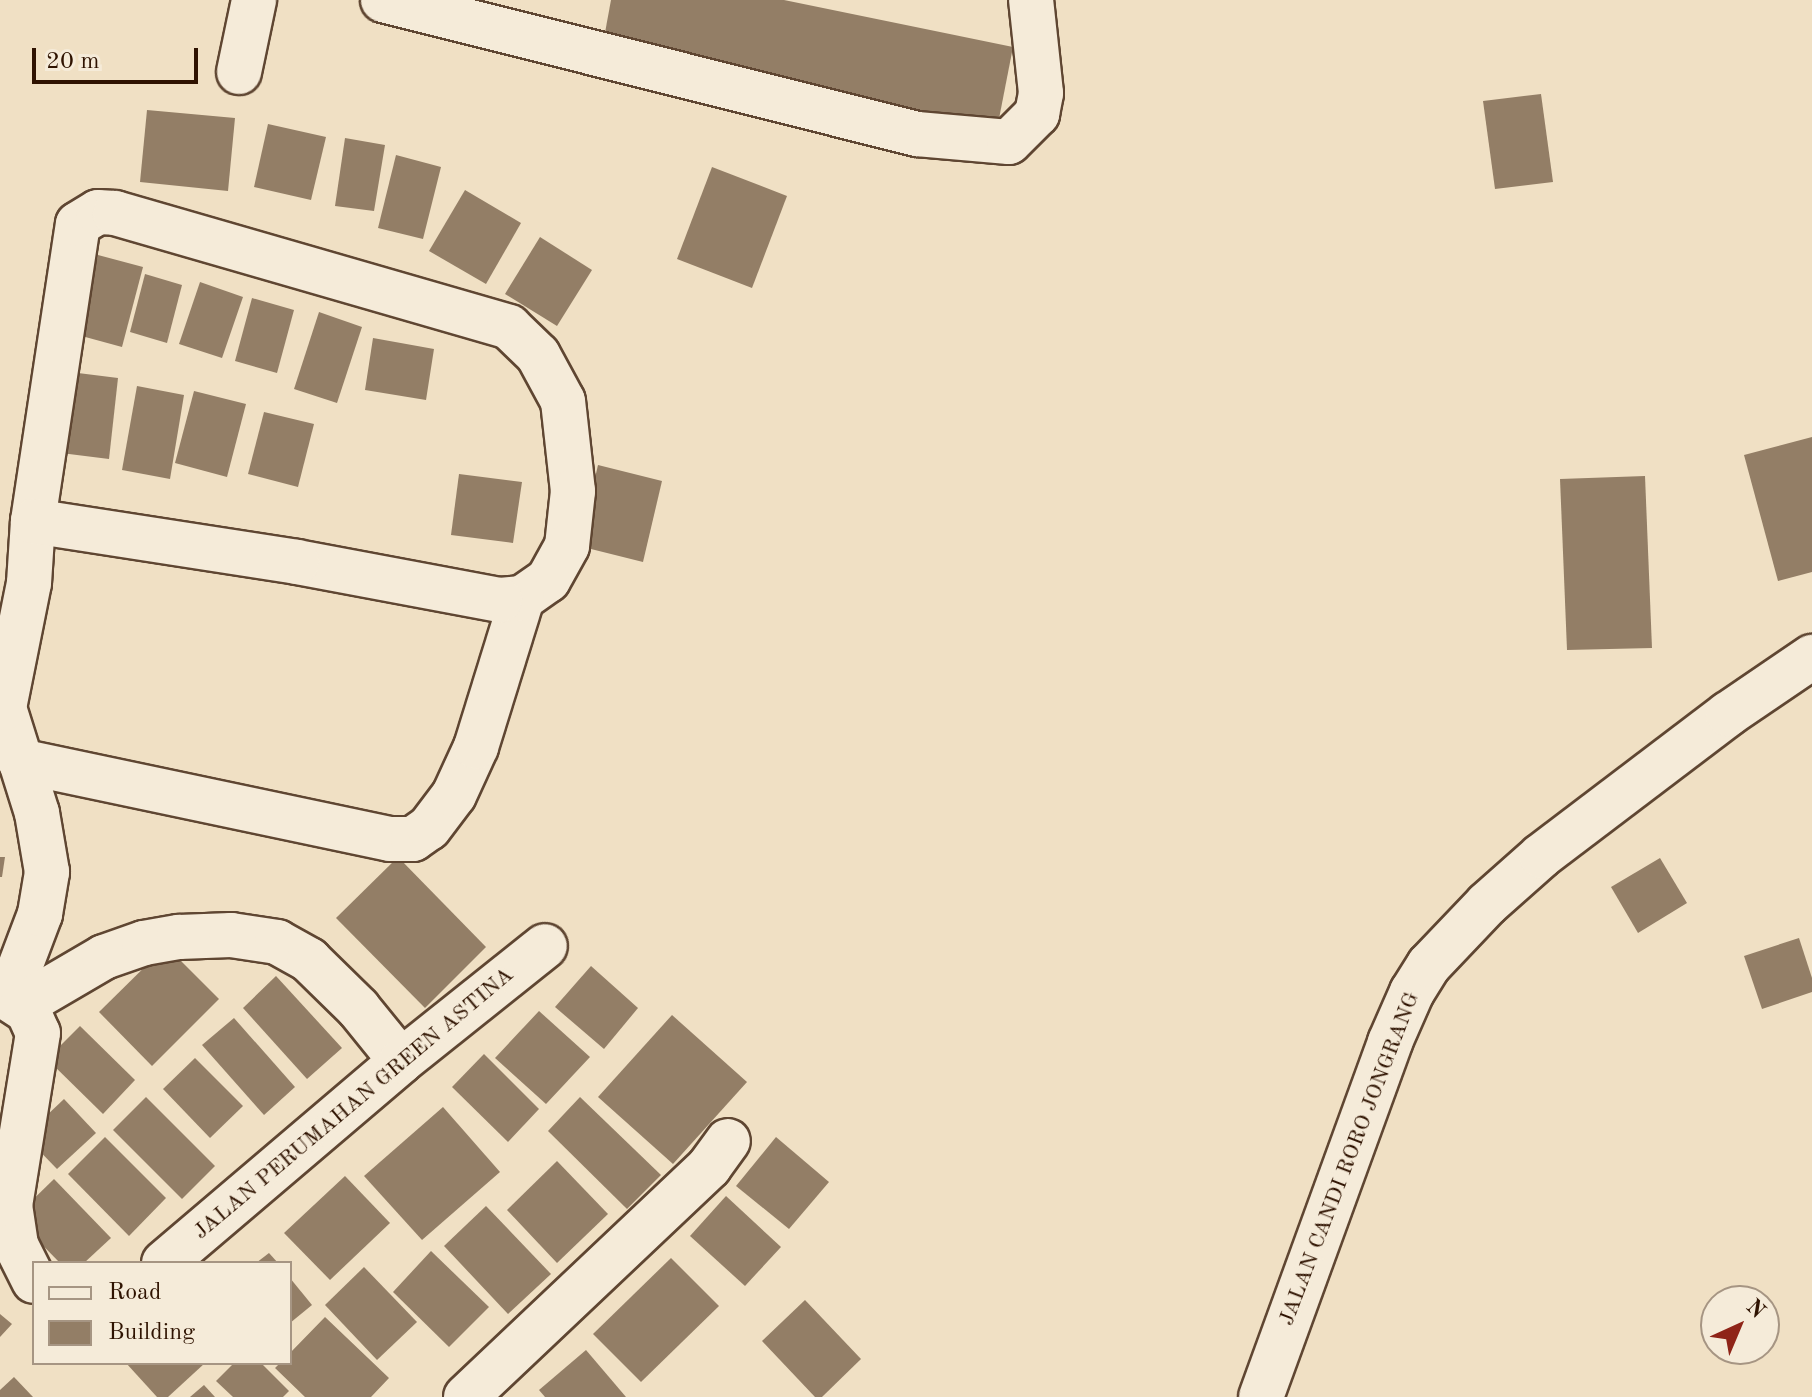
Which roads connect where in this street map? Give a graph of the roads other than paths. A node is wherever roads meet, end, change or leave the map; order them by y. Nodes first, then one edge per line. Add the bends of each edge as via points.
1 (254, 0) edge
2 (383, 0) edge
3 (1031, 0) edge
4 (239, 72) dead end
5 (33, 521) junction
6 (522, 598) junction
7 (1812, 657) edge
8 (2, 707) edge
9 (20, 761) junction
10 (545, 946) dead end
11 (10, 998) edge
12 (401, 1061) junction
13 (728, 1141) dead end
14 (166, 1261) edge
15 (32, 1278) edge
16 (466, 1397) edge
17 (1261, 1397) edge

1 - 4 street
2 - 3 street via 917,134 1009,142 1037,114 1041,93
5 - 6 street via 500,600
5 - 6 street via 78,224 98,212 115,213 509,327 538,355 563,401 573,491 567,546 548,580
5 - 8 street via 29,583
6 - 9 street via 476,747 454,795 429,828 413,839 390,839
7 - 17 street, JALAN CANDI RORO JONGRANG via 1603,806 1487,904 1429,965 1376,1078
8 - 9 street
9 - 11 street via 37,813 47,872 40,914
10 - 12 street, JALAN PERUMAHAN GREEN ASTINA
11 - 12 street via 144,943 231,935 277,942 309,960
11 - 15 street via 36,1025 38,1041 11,1185 11,1225
12 - 14 street, JALAN PERUMAHAN GREEN ASTINA
13 - 16 street via 709,1167

